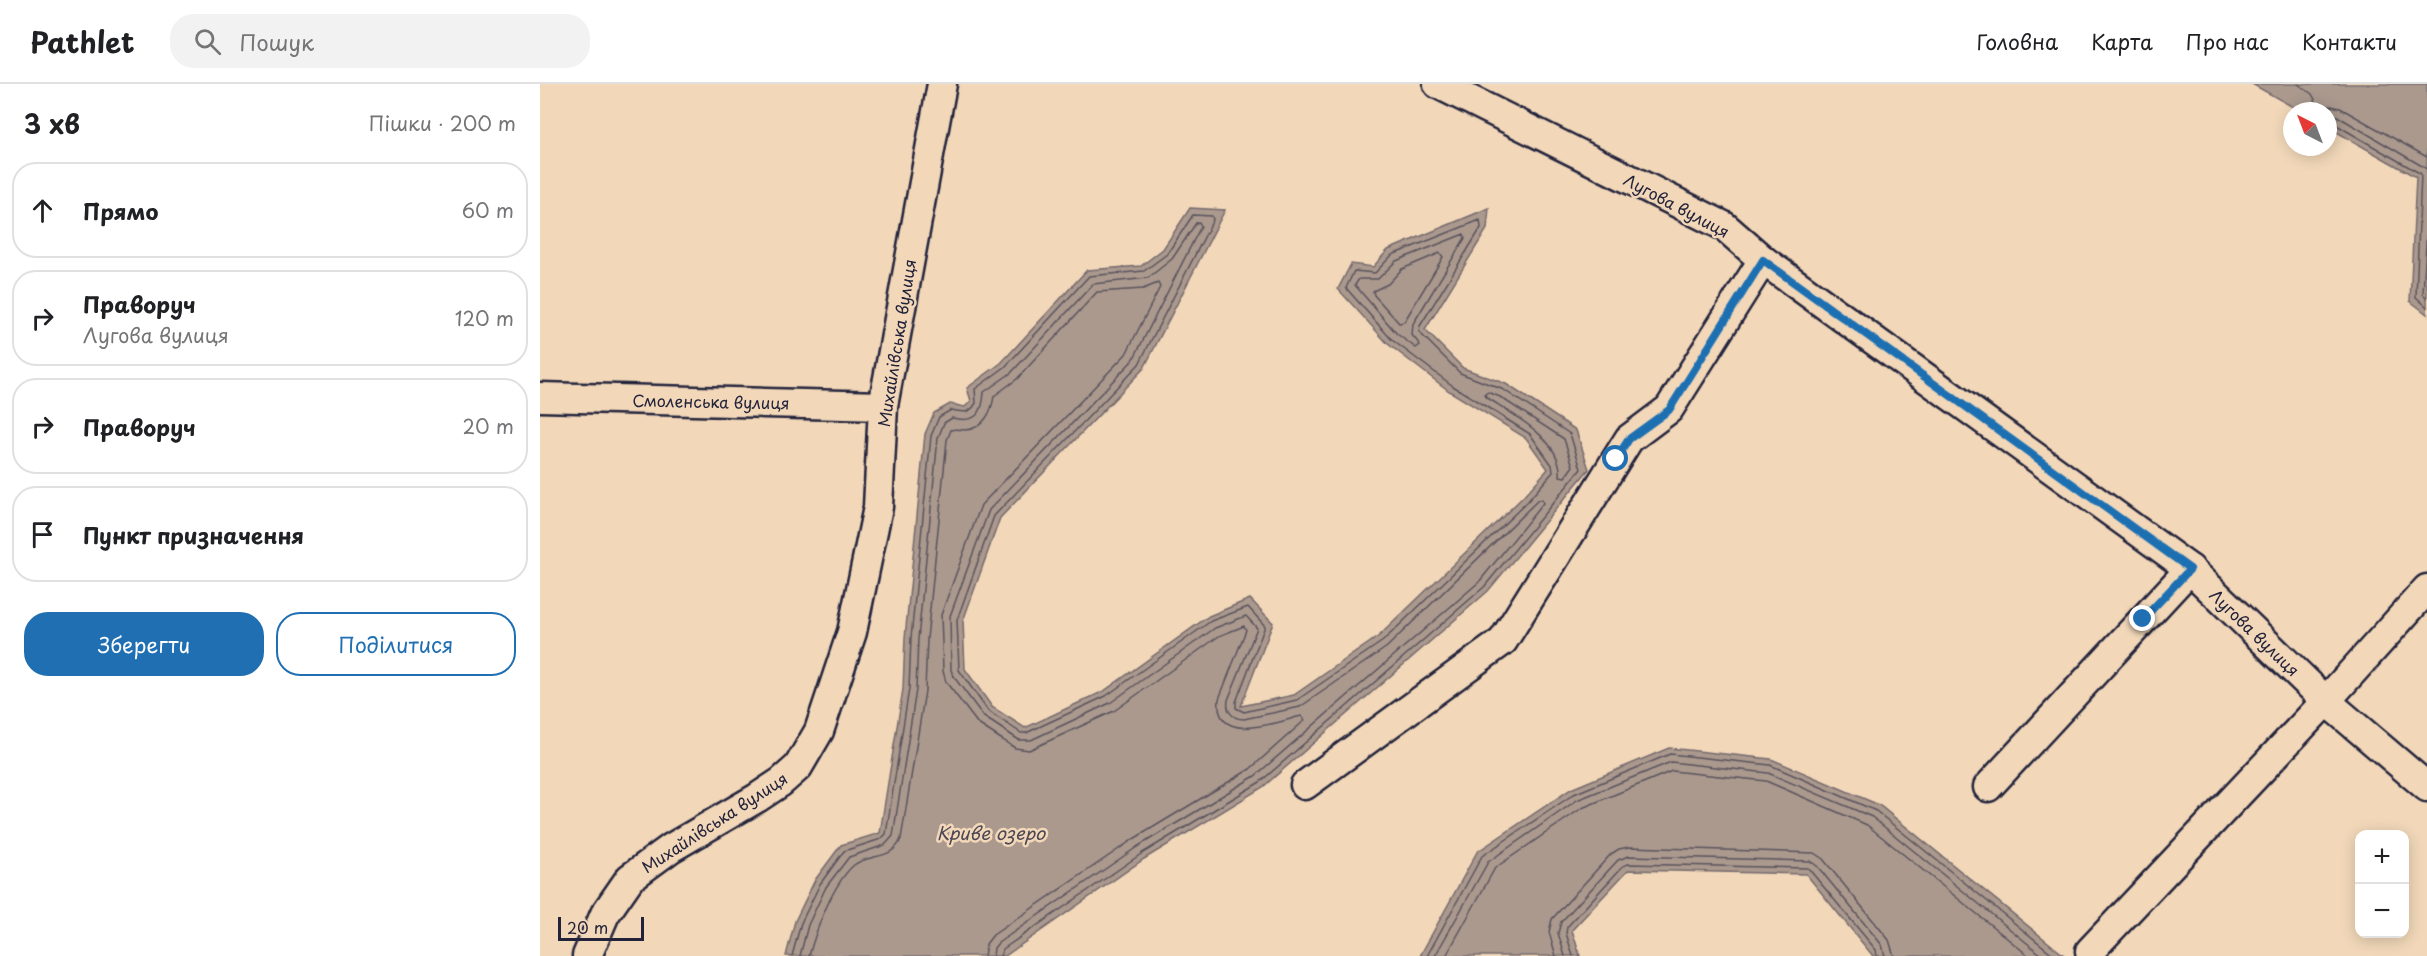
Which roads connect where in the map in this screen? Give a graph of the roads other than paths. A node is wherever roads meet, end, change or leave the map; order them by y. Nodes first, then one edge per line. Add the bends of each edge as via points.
1 (942, 84) edge
2 (1438, 84) edge
3 (1763, 260) junction
4 (540, 397) edge
5 (883, 406) junction
6 (2190, 569) junction
7 (2427, 589) edge
8 (2326, 701) junction
9 (1305, 785) dead end
10 (1988, 787) dead end
11 (2427, 788) edge
12 (2090, 951) dead end
13 (587, 956) edge

1 - 5 street, Михайлівська вулиця
2 - 3 street, Лугова вулиця via 1724,226
3 - 6 street, Лугова вулиця
3 - 9 street via 1669,410 1629,439 1503,641
4 - 5 street, Смоленська вулиця
5 - 13 street, Михайлівська вулиця via 878,507 866,573 852,632 810,749 781,782 671,848 630,878 604,914
6 - 8 street, Лугова вулиця
6 - 10 street
7 - 8 street
8 - 11 street, Лугова вулиця
8 - 12 street

